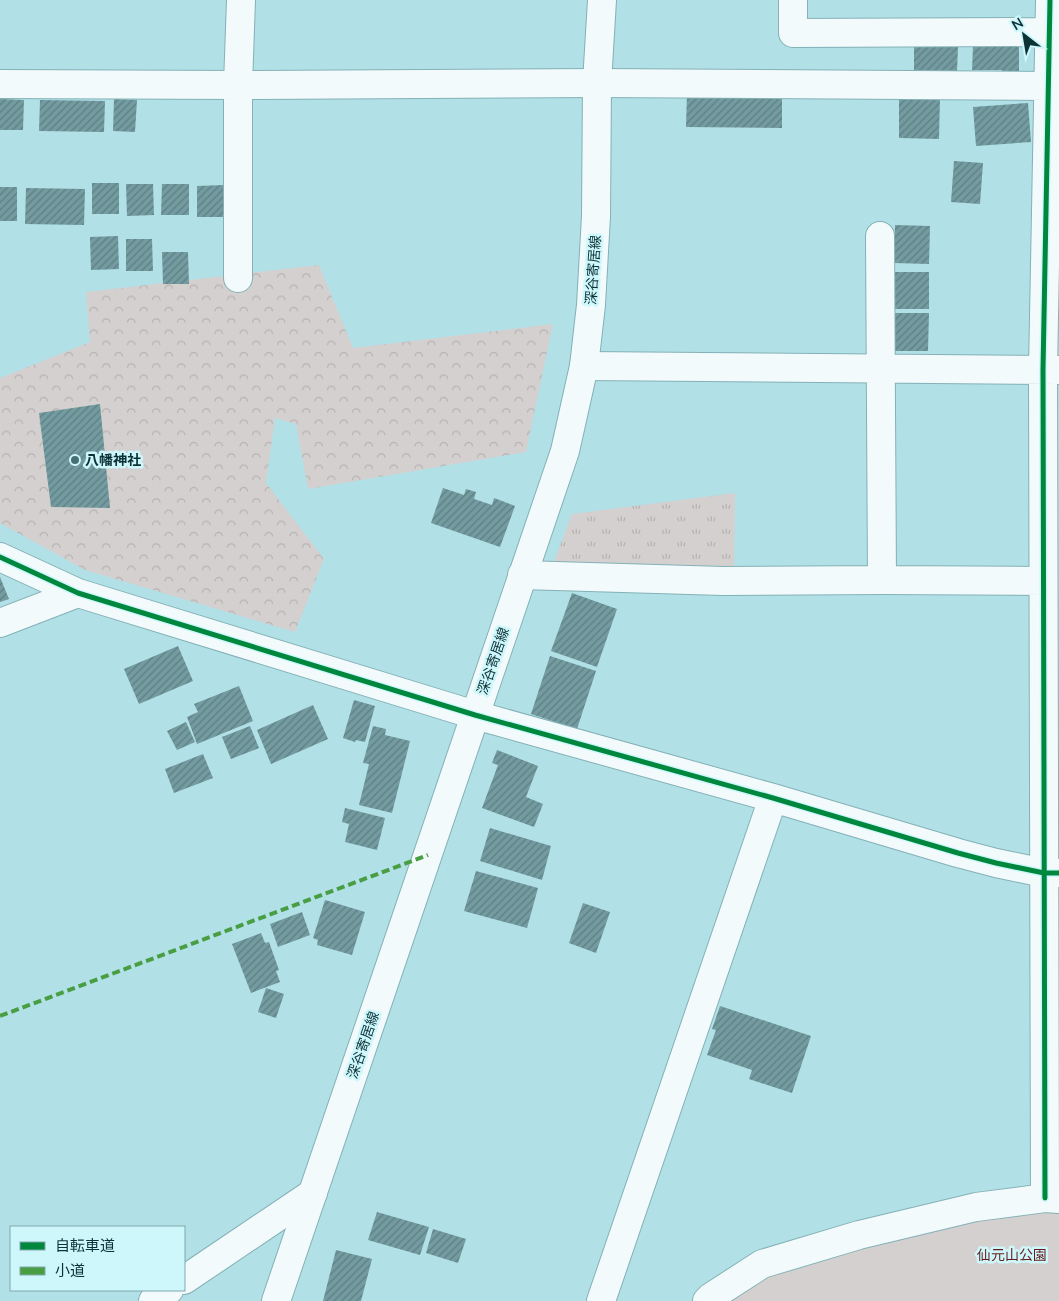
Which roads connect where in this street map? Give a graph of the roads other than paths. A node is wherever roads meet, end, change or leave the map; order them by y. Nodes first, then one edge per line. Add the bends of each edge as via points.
1 (241, 0) edge
2 (602, 0) edge
3 (793, 0) edge
4 (1050, 0) edge
5 (1049, 32) junction
6 (597, 83) junction
7 (0, 84) edge
8 (238, 85) junction
9 (1047, 86) junction
10 (880, 236) dead end
11 (238, 278) dead end
12 (584, 366) junction
13 (881, 368) junction
14 (1051, 370) edge
15 (0, 557) edge
16 (522, 575) junction
17 (882, 580) junction
18 (1043, 581) junction
19 (78, 593) junction
20 (0, 623) edge
21 (475, 715) junction
22 (773, 798) junction
23 (1051, 873) edge
24 (312, 1192) junction
25 (1052, 1198) edge
26 (185, 1279) edge
27 (168, 1291) edge
28 (153, 1301) edge
29 (276, 1301) edge
30 (601, 1301) edge
31 (707, 1301) edge

1 - 8 street
2 - 6 street, 深谷寄居線
3 - 5 street via 793,33
4 - 5 street
5 - 9 street
6 - 8 street
6 - 9 street
6 - 12 street, 深谷寄居線 via 596,216
7 - 8 street
8 - 11 street
9 - 14 street
10 - 13 street
12 - 13 street
12 - 16 street, 深谷寄居線 via 565,451
13 - 14 street
13 - 17 street
14 - 18 street
15 - 19 street
16 - 17 street via 722,581
16 - 21 street, 深谷寄居線
17 - 18 street
18 - 23 street
19 - 20 street
19 - 21 street
21 - 22 street
21 - 24 street, 深谷寄居線
22 - 23 street via 958,853
22 - 30 street
23 - 25 street
24 - 26 street
24 - 29 street, 深谷寄居線
25 - 31 street via 976,1207 841,1240 762,1264
27 - 28 street

